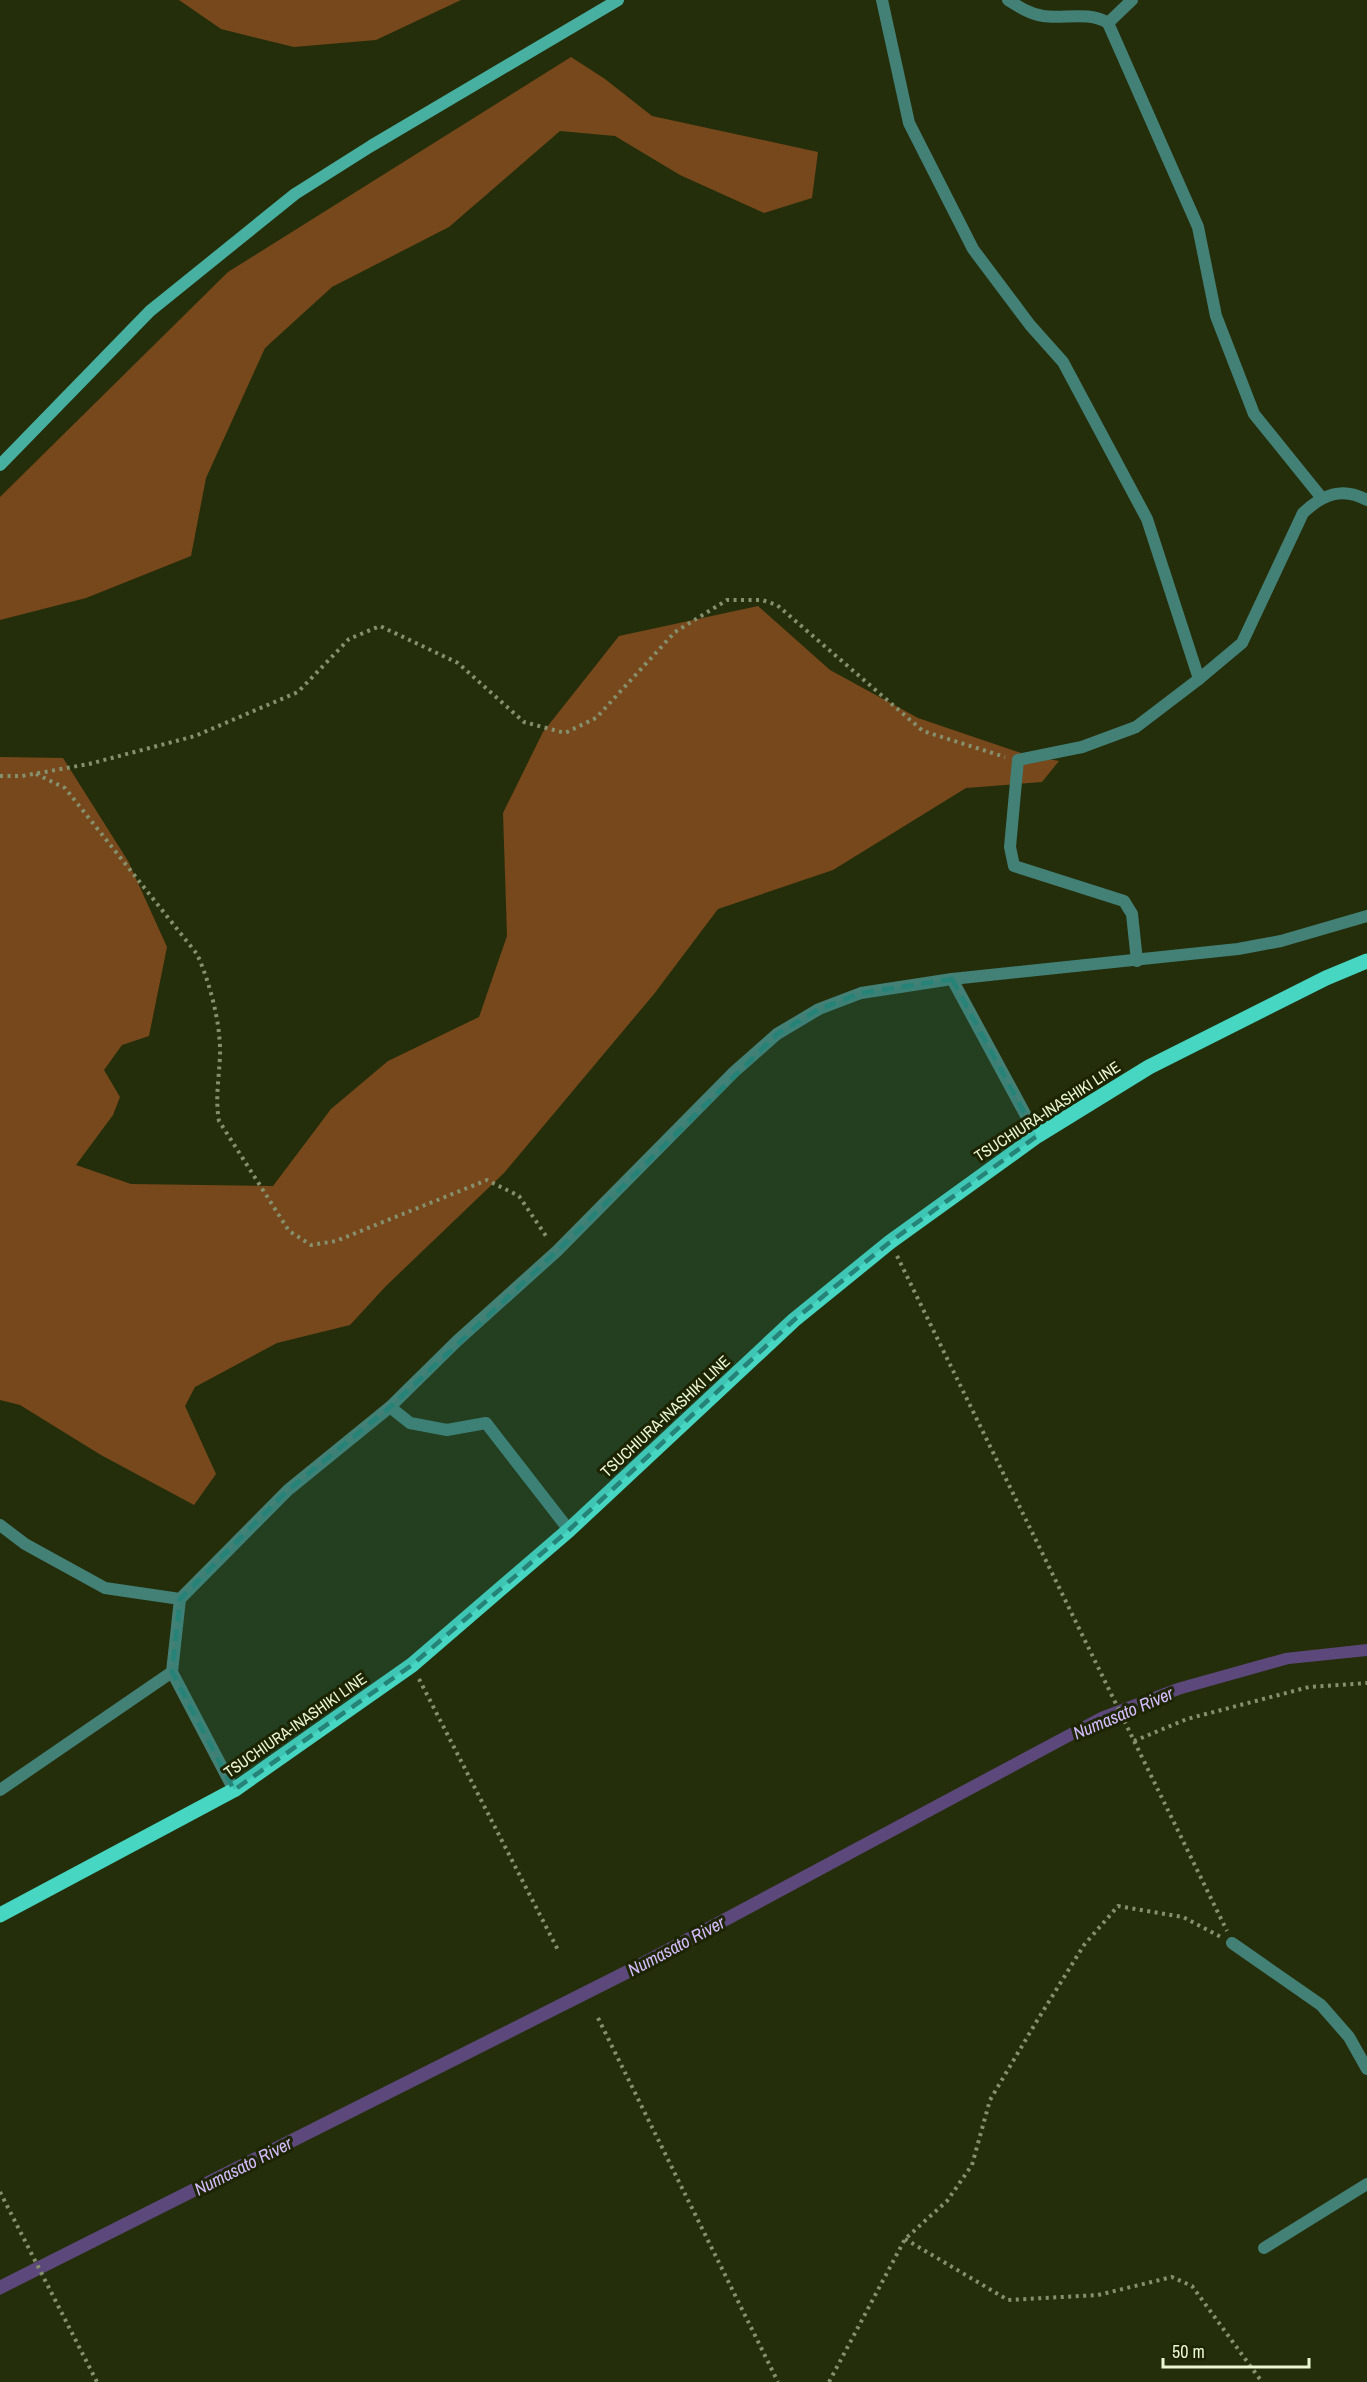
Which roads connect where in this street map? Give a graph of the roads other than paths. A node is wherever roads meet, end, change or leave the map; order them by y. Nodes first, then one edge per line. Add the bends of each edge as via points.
1 (618, 0) edge
2 (882, 0) edge
3 (1008, 0) edge
4 (1132, 0) edge
5 (1108, 23) junction
6 (0, 465) edge
7 (1321, 496) junction
8 (1367, 500) edge
9 (1199, 679) junction
10 (1367, 916) edge
11 (1137, 961) junction
12 (1367, 961) edge
13 (952, 979) junction
14 (1037, 1136) junction
15 (390, 1407) junction
16 (0, 1525) edge
17 (569, 1530) junction
18 (180, 1599) junction
19 (172, 1672) junction
20 (0, 1790) edge
21 (234, 1790) junction
22 (0, 1915) edge
23 (1232, 1943) road end
24 (1367, 2069) edge
25 (1367, 2184) edge
26 (1264, 2248) dead end

1 - 6 street via 295,194 150,310
2 - 9 street via 909,123 973,249 1063,362 1147,519
3 - 5 street via 1042,16 1099,17
4 - 5 street
5 - 7 street via 1198,227 1216,316 1254,414
7 - 8 street via 1344,493
7 - 9 street via 1303,513 1242,643
9 - 11 street via 1136,727 1082,747 1018,760 1011,847 1014,866 1124,901 1132,914
10 - 11 street via 1281,941
11 - 13 street
12 - 14 main road, TSUCHIURA-INASHIKI LINE via 1149,1067
13 - 14 street
13 - 15 street via 861,993 819,1009 777,1034
14 - 17 main road, TSUCHIURA-INASHIKI LINE via 890,1242 794,1320
15 - 17 street via 410,1423 447,1430 486,1423
15 - 18 street via 288,1490
16 - 18 street via 25,1544 105,1588
17 - 21 main road, TSUCHIURA-INASHIKI LINE via 412,1665
18 - 19 street
19 - 20 street
19 - 21 street
21 - 22 main road, TSUCHIURA-INASHIKI LINE
23 - 24 street via 1321,2005 1349,2037
25 - 26 street

